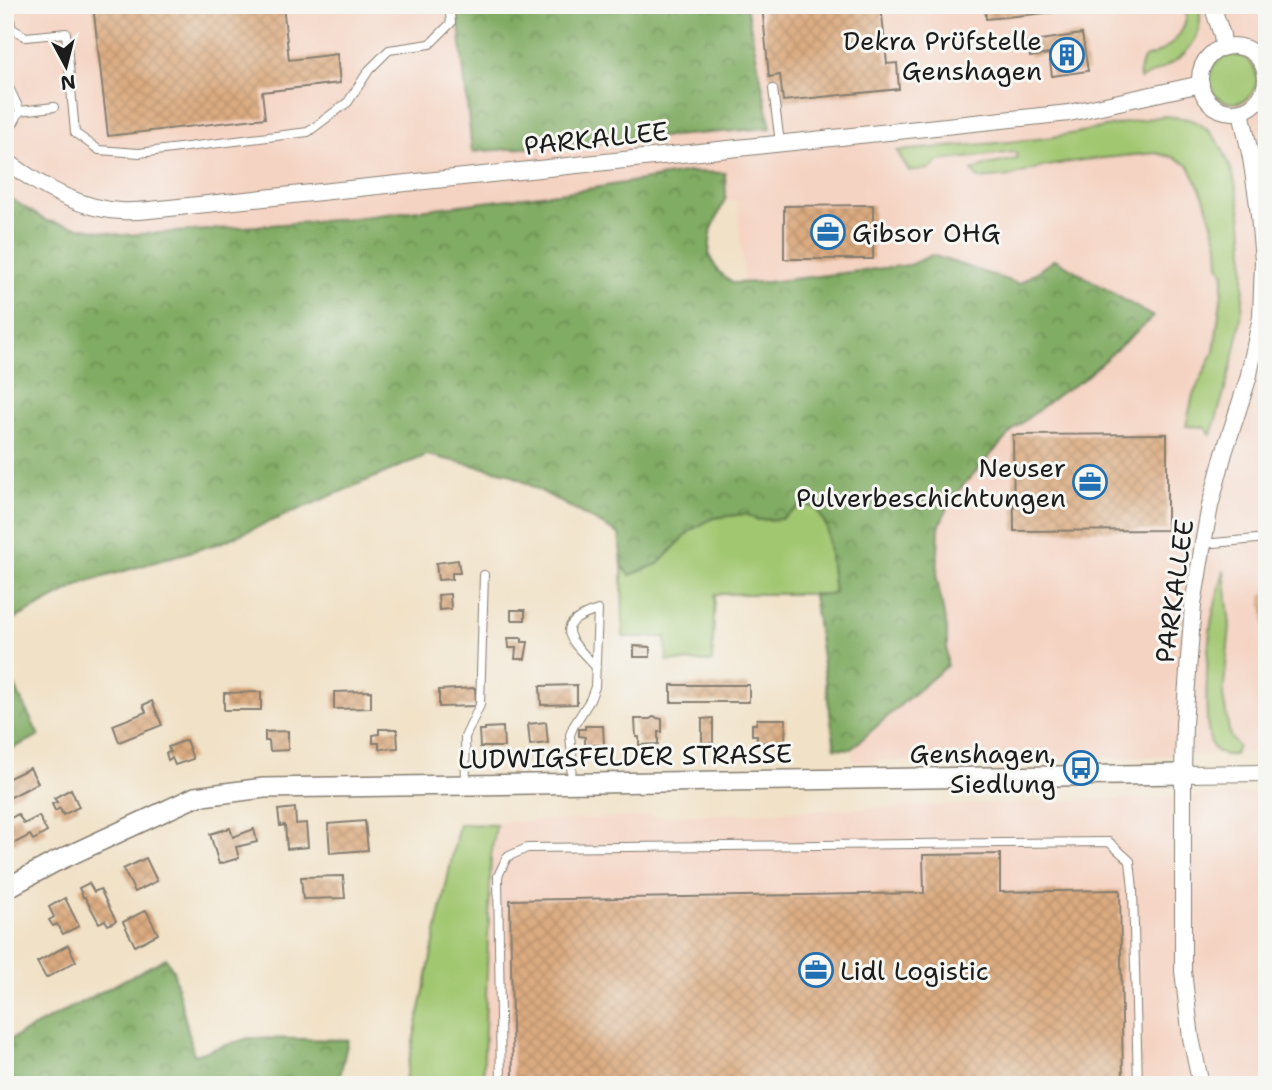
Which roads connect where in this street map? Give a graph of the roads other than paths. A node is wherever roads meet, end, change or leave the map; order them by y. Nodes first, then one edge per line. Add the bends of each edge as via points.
1 (9, 5) edge
2 (449, 5) edge
3 (1212, 5) edge
4 (1223, 47) junction
5 (1266, 70) edge
6 (5, 79) edge
7 (1201, 84) junction
8 (773, 89) dead end
9 (54, 107) dead end
10 (20, 111) junction
11 (1241, 111) junction
12 (5, 132) edge
13 (780, 143) junction
14 (5, 160) edge
15 (1261, 186) edge
16 (1267, 538) edge
17 (1203, 544) junction
18 (484, 575) dead end
19 (596, 667) junction
20 (1267, 773) edge
21 (1183, 775) junction
22 (571, 783) junction
23 (466, 785) junction
24 (5, 890) edge
25 (501, 1085) edge
26 (1138, 1085) edge
27 (1201, 1085) edge

1 - 2 lane via 11,28 26,37 66,33 75,133 99,150 139,153 308,132 348,102 389,50 430,44 451,23
3 - 4 street
4 - 5 street via 1254,52
4 - 7 street via 1205,62
5 - 11 street via 1259,100
6 - 10 lane
7 - 11 street via 1211,103
7 - 13 street, PARKALLEE via 1069,113
8 - 13 lane
9 - 10 lane
10 - 12 lane
11 - 15 street, PARKALLEE
13 - 14 street, PARKALLEE via 120,211 51,191
15 - 17 street, PARKALLEE via 1261,317
16 - 17 lane
17 - 21 street, PARKALLEE via 1188,657
18 - 23 lane via 480,705 465,737
19 - 19 lane via 597,655 598,610 579,616 569,631 570,639
19 - 22 lane via 593,694 570,735
20 - 21 street, LUDWIGSFELDER STRASSE
21 - 22 street, LUDWIGSFELDER STRASSE
21 - 27 street, PARKALLEE via 1183,971
22 - 23 street, LUDWIGSFELDER STRASSE
23 - 24 street, LUDWIGSFELDER STRASSE via 264,788 195,797
25 - 26 lane via 498,876 507,857 527,848 1110,842 1130,861

